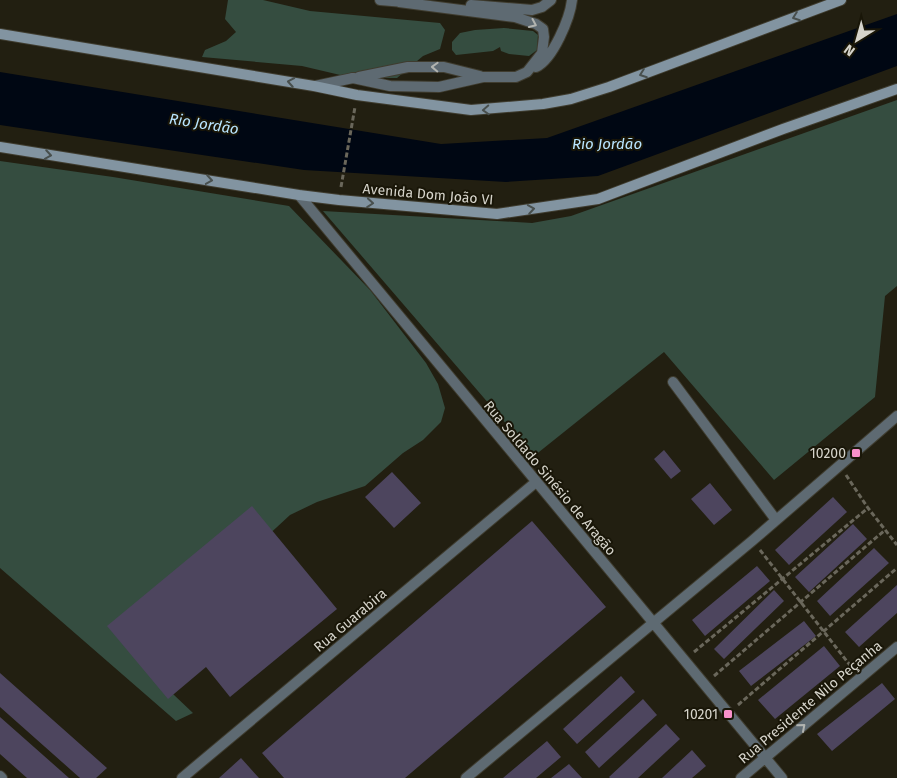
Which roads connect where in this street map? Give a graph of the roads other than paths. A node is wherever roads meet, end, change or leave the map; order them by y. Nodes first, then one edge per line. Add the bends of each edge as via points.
1 (380, 0) edge
2 (494, 0) edge
3 (551, 0) edge
4 (572, 0) edge
5 (841, 0) edge
6 (399, 2) junction
7 (455, 4) junction
8 (0, 34) edge
9 (527, 72) junction
10 (483, 77) junction
11 (353, 78) junction
12 (314, 86) junction
13 (897, 89) edge
14 (0, 147) edge
15 (299, 195) junction
16 (674, 382) dead end
17 (897, 416) edge
18 (536, 482) junction
19 (776, 520) junction
20 (652, 622) junction
21 (897, 646) edge
22 (765, 759) junction
23 (182, 778) edge
24 (466, 778) edge
25 (742, 778) edge
26 (782, 778) edge

1 - 6 street
2 - 7 street
3 - 7 street via 532,10
4 - 9 street via 572,8 553,50 541,65
5 -> 12 main road via 609,86 571,99 543,104 471,110 367,97
6 - 7 street
6 -> 9 street via 515,17 536,24 543,29 544,44 542,53
12 -> 8 main road
9 - 10 street via 516,77
10 - 11 street via 439,87 390,86
10 -> 11 street via 444,68 408,66
11 - 12 street
15 -> 13 main road, Avenida Dom João VI via 497,214 598,199
14 -> 15 main road, Avenida Dom João VI
15 - 18 street, Rua Soldado Sinésio de Aragão
16 - 19 street
17 - 19 street
18 - 20 street, Rua Soldado Sinésio de Aragão
18 - 23 street, Rua Guarabira
19 - 20 street
20 - 22 street, Rua Soldado Sinésio de Aragão
20 - 24 street
22 -> 21 street, Rua Presidente Nilo Peçanha
22 - 25 street, Rua Presidente Nilo Peçanha
22 - 26 street, Rua Soldado Sinésio de Aragão

